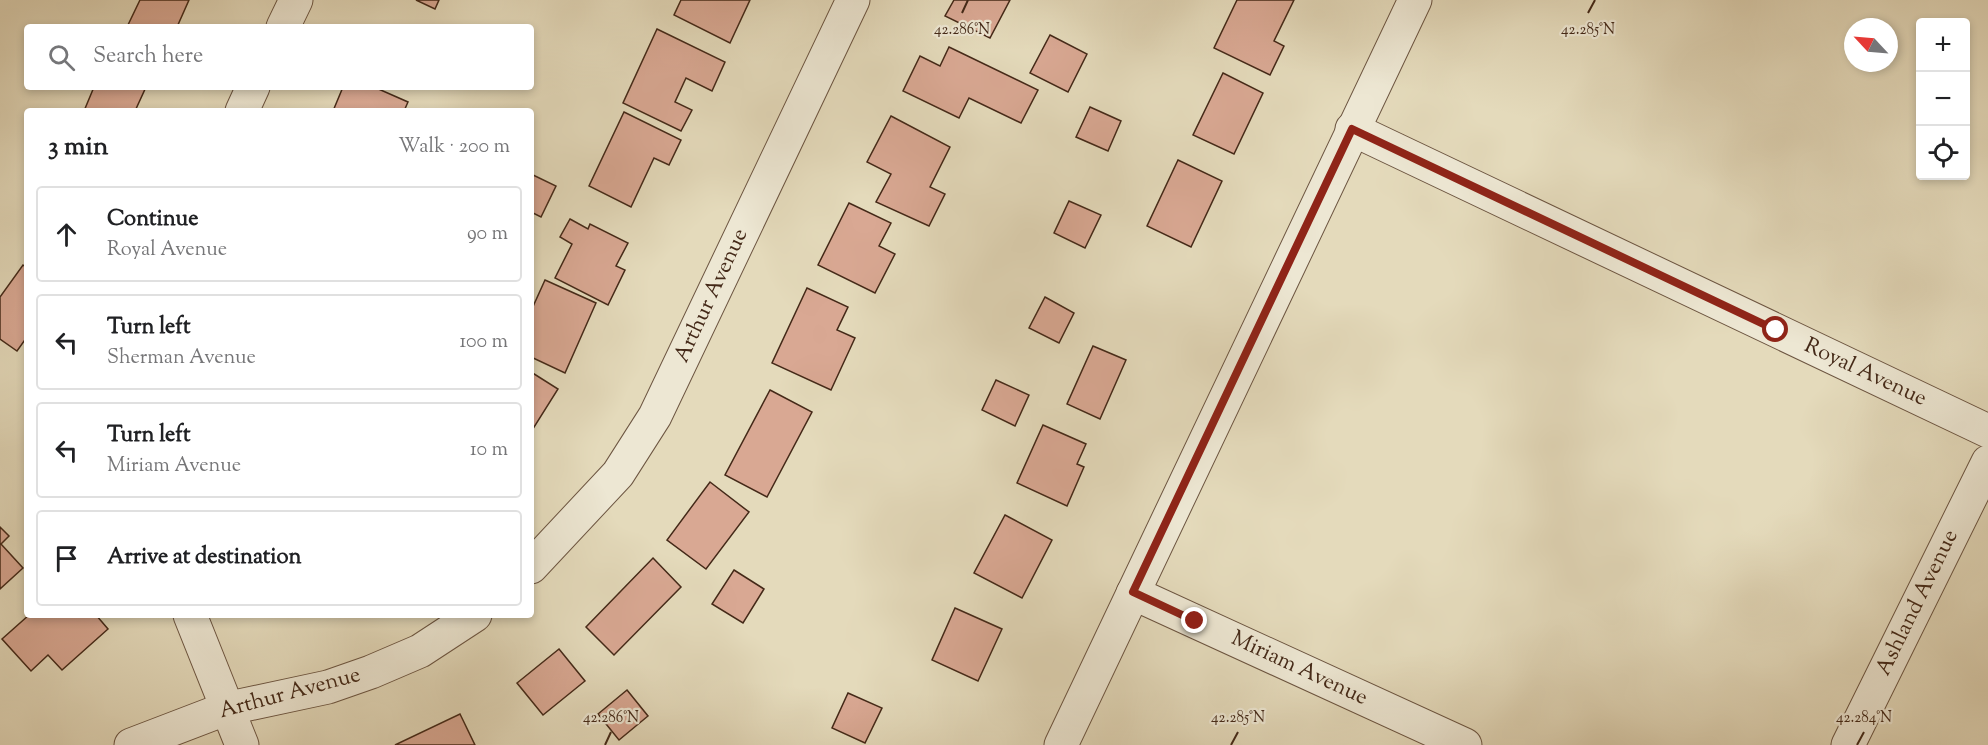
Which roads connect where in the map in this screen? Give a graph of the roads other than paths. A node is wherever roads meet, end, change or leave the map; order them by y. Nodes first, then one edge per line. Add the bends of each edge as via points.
1 (296, 0) edge
2 (853, 0) edge
3 (1415, 0) edge
4 (284, 24) edge
5 (252, 90) edge
6 (243, 108) edge
7 (1352, 129) junction
8 (1988, 431) edge
9 (1988, 462) edge
10 (534, 564) edge
11 (1133, 592) junction
12 (191, 618) edge
13 (470, 618) edge
14 (225, 709) junction
15 (131, 745) edge
16 (242, 745) edge
17 (1061, 745) edge
18 (1465, 745) edge
19 (1848, 745) edge

1 - 4 street
2 - 10 street, Arthur Avenue via 655,416 618,474
3 - 7 street
5 - 6 street
7 - 8 street, Royal Avenue
7 - 11 street
9 - 19 street, Ashland Avenue
11 - 17 street
11 - 18 street, Miriam Avenue
12 - 14 street
13 - 14 street, Arthur Avenue via 420,651 371,672 327,687
14 - 15 street, Arthur Avenue
14 - 16 street

